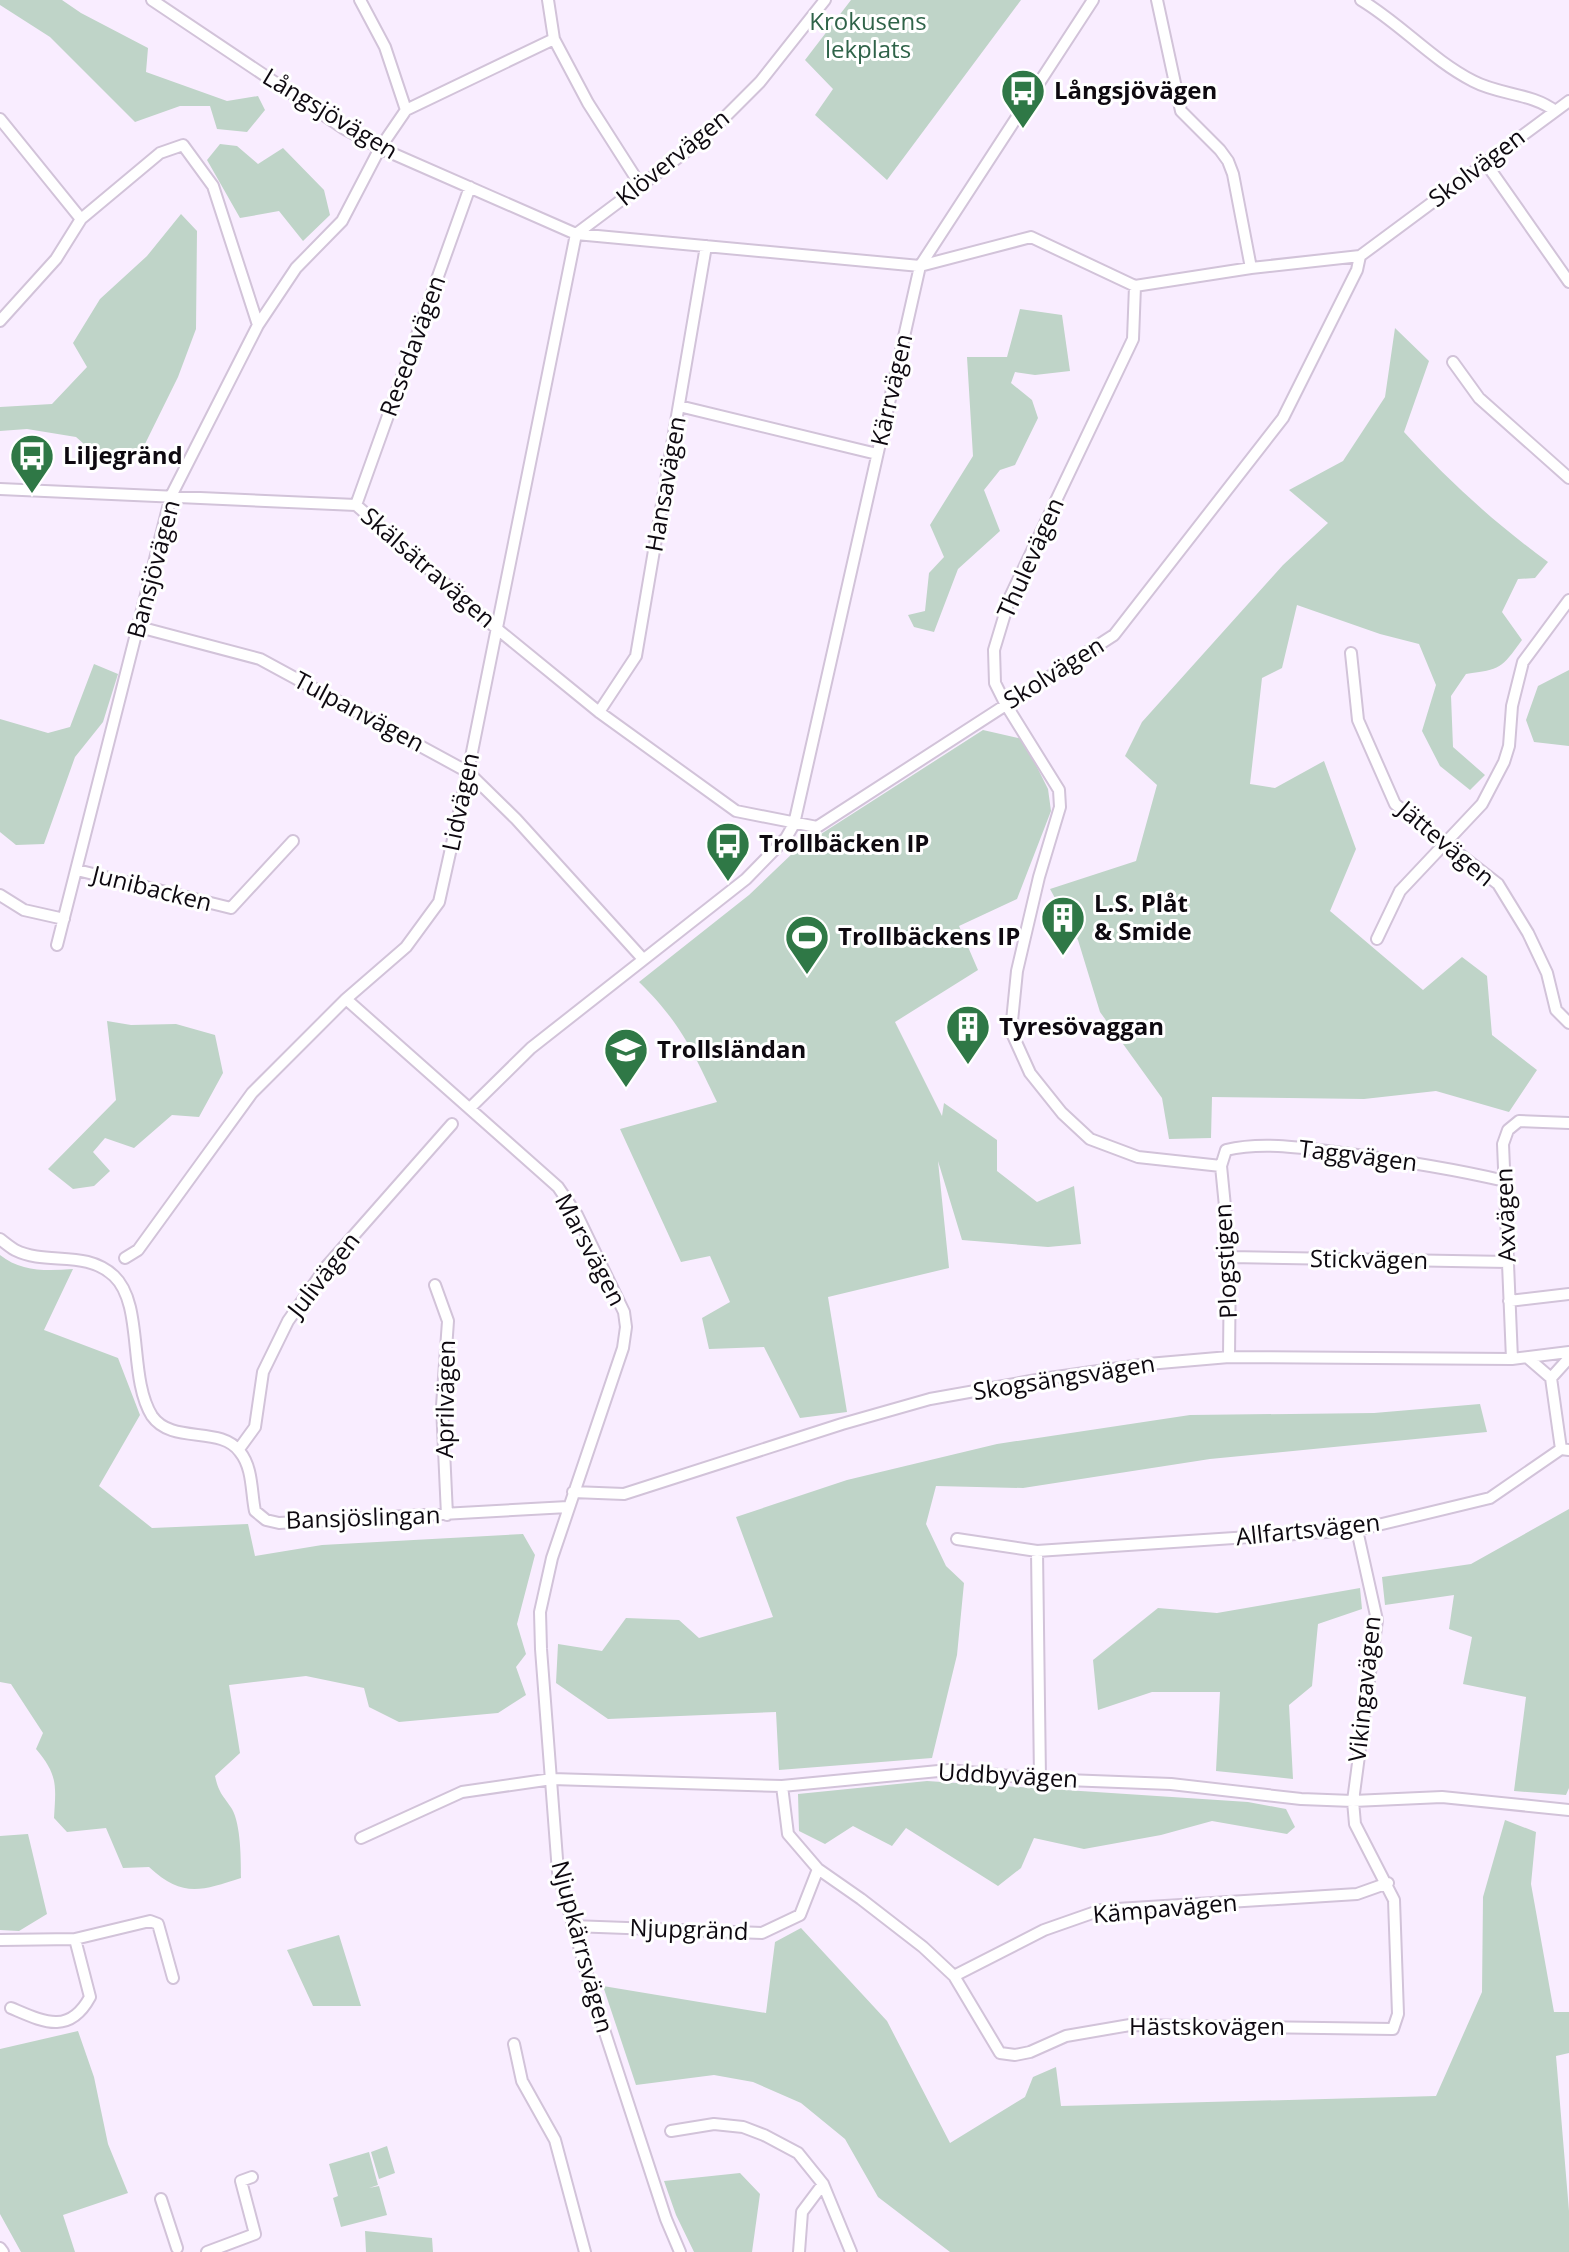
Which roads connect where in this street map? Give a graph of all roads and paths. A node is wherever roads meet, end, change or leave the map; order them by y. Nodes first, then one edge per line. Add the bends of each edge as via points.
1 (152, 0) edge
2 (360, 0) edge
3 (548, 0) edge
4 (825, 0) edge
5 (1093, 0) edge
6 (1157, 0) edge
7 (1361, 0) edge
8 (554, 39) junction
9 (1569, 101) edge
10 (406, 110) junction
11 (1555, 111) junction
12 (0, 119) edge
13 (380, 148) junction
14 (1485, 162) junction
15 (641, 186) junction
16 (470, 187) junction
17 (81, 219) junction
18 (576, 234) junction
19 (706, 246) junction
20 (1360, 256) junction
21 (920, 266) junction
22 (1251, 268) junction
23 (1569, 282) edge
24 (1135, 286) junction
25 (0, 321) edge
26 (258, 325) junction
27 (1453, 362) dead end
28 (679, 406) junction
29 (877, 454) junction
30 (1569, 478) edge
31 (0, 489) edge
32 (171, 496) junction
33 (356, 505) junction
34 (1569, 600) edge
35 (139, 627) junction
36 (496, 628) junction
37 (1351, 653) dead end
38 (1005, 703) junction
39 (599, 712) junction
40 (468, 772) junction
41 (794, 824) junction
42 (293, 841) dead end
43 (1444, 843) junction
44 (77, 870) junction
45 (0, 895) edge
46 (64, 919) junction
47 (1377, 939) dead end
48 (57, 945) dead end
49 (643, 959) junction
50 (346, 999) junction
51 (1569, 1023) edge
52 (470, 1108) junction
53 (1569, 1123) edge
54 (452, 1124) dead end
55 (1221, 1166) junction
56 (1505, 1181) junction
57 (0, 1239) edge
58 (1230, 1257) junction
59 (125, 1258) dead end
60 (1508, 1262) junction
61 (435, 1285) dead end
62 (1569, 1294) edge
63 (1509, 1301) junction
64 (1569, 1355) edge
65 (1229, 1357) junction
66 (1512, 1359) junction
67 (1529, 1359) junction
68 (1551, 1378) junction
69 (239, 1449) junction
70 (1565, 1450) edge
71 (573, 1492) junction
72 (568, 1507) junction
73 (447, 1515) junction
74 (1357, 1530) junction
75 (957, 1539) dead end
76 (1037, 1551) junction
77 (552, 1779) junction
78 (1040, 1779) junction
79 (782, 1786) junction
80 (1353, 1801) junction
81 (1569, 1810) edge
82 (361, 1838) dead end
83 (818, 1869) junction
84 (1388, 1883) junction
85 (572, 1926) junction
86 (75, 1939) junction
87 (0, 1940) edge
88 (954, 1976) junction
89 (173, 1978) dead end
90 (11, 2008) dead end
91 (514, 2044) dead end
92 (671, 2131) dead end
93 (252, 2177) dead end
94 (823, 2184) junction
95 (161, 2199) dead end
96 (177, 2248) dead end
97 (206, 2251) edge
98 (585, 2252) edge
99 (680, 2252) edge
100 (799, 2252) edge
101 (851, 2252) edge

1 - 13 street, Långsjövägen
2 - 10 street via 385,47
3 - 8 street
4 - 15 street, Klövervägen via 760,82 703,139
5 - 21 street, Kärrvägen
6 - 22 street via 1181,111 1228,161 1233,174
7 - 11 street via 1447,67 1477,84 1544,102
8 - 10 street
8 - 15 street
9 - 11 street, Skolvägen
10 - 13 street, Bansjövägen
11 - 14 street, Skolvägen
12 - 17 street
13 - 16 street, Långsjövägen
13 - 26 street, Bansjövägen via 342,221 296,268
14 - 20 street, Skolvägen
14 - 23 street
15 - 18 street, Klövervägen
16 - 18 street, Långsjövägen
16 - 33 street, Resedavägen
17 - 25 street via 56,259
17 - 26 street via 160,153 183,145 213,186
18 - 19 street, Långsjövägen
18 - 36 street, Lidvägen
19 - 21 street, Långsjövägen
19 - 28 street, Hansavägen
20 - 22 street
20 - 38 street, Skolvägen via 1283,418 1114,635
21 - 24 street, Långsjövägen via 1031,237
21 - 29 street, Kärrvägen
22 - 24 street
24 - 38 street, Thulevägen via 1133,339 1006,610 994,650 995,683
26 - 32 street, Bansjövägen
27 - 30 street via 1479,398
28 - 29 street
28 - 39 street, Hansavägen via 636,656
29 - 41 street, Kärrvägen
31 - 32 street, Skälsätravägen
32 - 33 street, Skälsätravägen
32 - 35 street, Bansjövägen
33 - 36 street, Skälsätravägen
34 - 43 street via 1523,662 1504,762 1482,804
35 - 40 street, Tulpanvägen via 260,659
35 - 44 street, Bansjövägen
36 - 39 street, Skälsätravägen
36 - 40 street, Lidvägen
37 - 43 street, Jättevägen via 1358,720 1395,804
38 - 41 street, Skolvägen via 817,827
38 - 55 street, Thulevägen via 1059,790 1060,807 1012,996 1011,1031 1019,1052 1048,1097 1090,1139 1138,1157
39 - 41 street, Skälsätravägen via 736,811
40 - 49 street, Tulpanvägen
40 - 50 street, Lidvägen via 439,902 406,947
41 - 49 street via 746,879
42 - 44 street, Junibacken via 231,908
43 - 47 street via 1400,891
43 - 51 street, Jättevägen via 1498,884 1547,973 1556,1010
44 - 46 street, Bansjövägen
45 - 46 street via 24,910
46 - 48 street, Bansjövägen
49 - 52 street via 531,1048
50 - 52 street, Marsvägen
50 - 59 street, Lidvägen via 252,1093 138,1250
52 - 71 street, Marsvägen via 558,1187 624,1312 623,1348
53 - 56 street, Axvägen via 1519,1121 1508,1130 1503,1144
54 - 69 street, Julivägen via 326,1267 288,1321 263,1372 255,1427
55 - 56 street, Taggvägen via 1226,1150 1292,1147 1443,1166
55 - 58 street, Plogstigen
56 - 60 street, Axvägen
57 - 69 street via 16,1251 90,1261 115,1276 134,1324 144,1401 155,1420 178,1433 222,1440
58 - 60 street, Stickvägen
58 - 65 street, Plogstigen
60 - 63 street, Axvägen
61 - 73 street, Aprilvägen via 448,1321 442,1406
62 - 63 street
63 - 66 street, Axvägen
64 - 67 street, Skogsängsvägen
64 - 68 street
65 - 66 street, Skogsängsvägen
65 - 71 street, Skogsängsvägen via 1148,1364 930,1399 624,1494
66 - 67 street, Skogsängsvägen
67 - 68 street
68 - 70 street
69 - 73 street, Bansjöslingan via 248,1467 255,1511 266,1520
70 - 74 street, Allfartsvägen via 1490,1498
71 - 72 street, Njupkärrsvägen
72 - 73 street, Bansjöslingan
72 - 77 street, Njupkärrsvägen via 540,1612
74 - 76 street, Allfartsvägen
74 - 80 street, Vikingavägen via 1377,1620
75 - 76 street, Allfartsvägen
76 - 78 street
77 - 79 street, Uddbyvägen
77 - 82 street, Uddbyvägen via 462,1792
77 - 85 street, Njupkärrsvägen via 558,1872
78 - 79 street, Uddbyvägen via 949,1770
78 - 80 street, Uddbyvägen via 1171,1784
79 - 83 street, Hästskovägen via 788,1834
80 - 81 street, Uddbyvägen via 1442,1797
80 - 84 street, Hästskovägen via 1355,1824
83 - 85 street, Njupgränd via 800,1915 762,1933
83 - 88 street, Hästskovägen
84 - 88 street, Kämpavägen via 1357,1894 1101,1910 1044,1930
84 - 88 street, Hästskovägen via 1394,1900 1398,2014 1393,2029 1130,2025 1066,2036 1015,2055 1000,2053
85 - 99 street, Njupkärrsvägen
86 - 87 street
86 - 89 street via 150,1921 158,1924
86 - 90 street via 90,1997 78,2013 60,2023 46,2023
91 - 98 street via 522,2081 555,2140
92 - 94 street via 714,2124 743,2127 798,2153
93 - 97 street via 241,2181 255,2234
94 - 100 street via 802,2212
94 - 101 street
95 - 96 street

